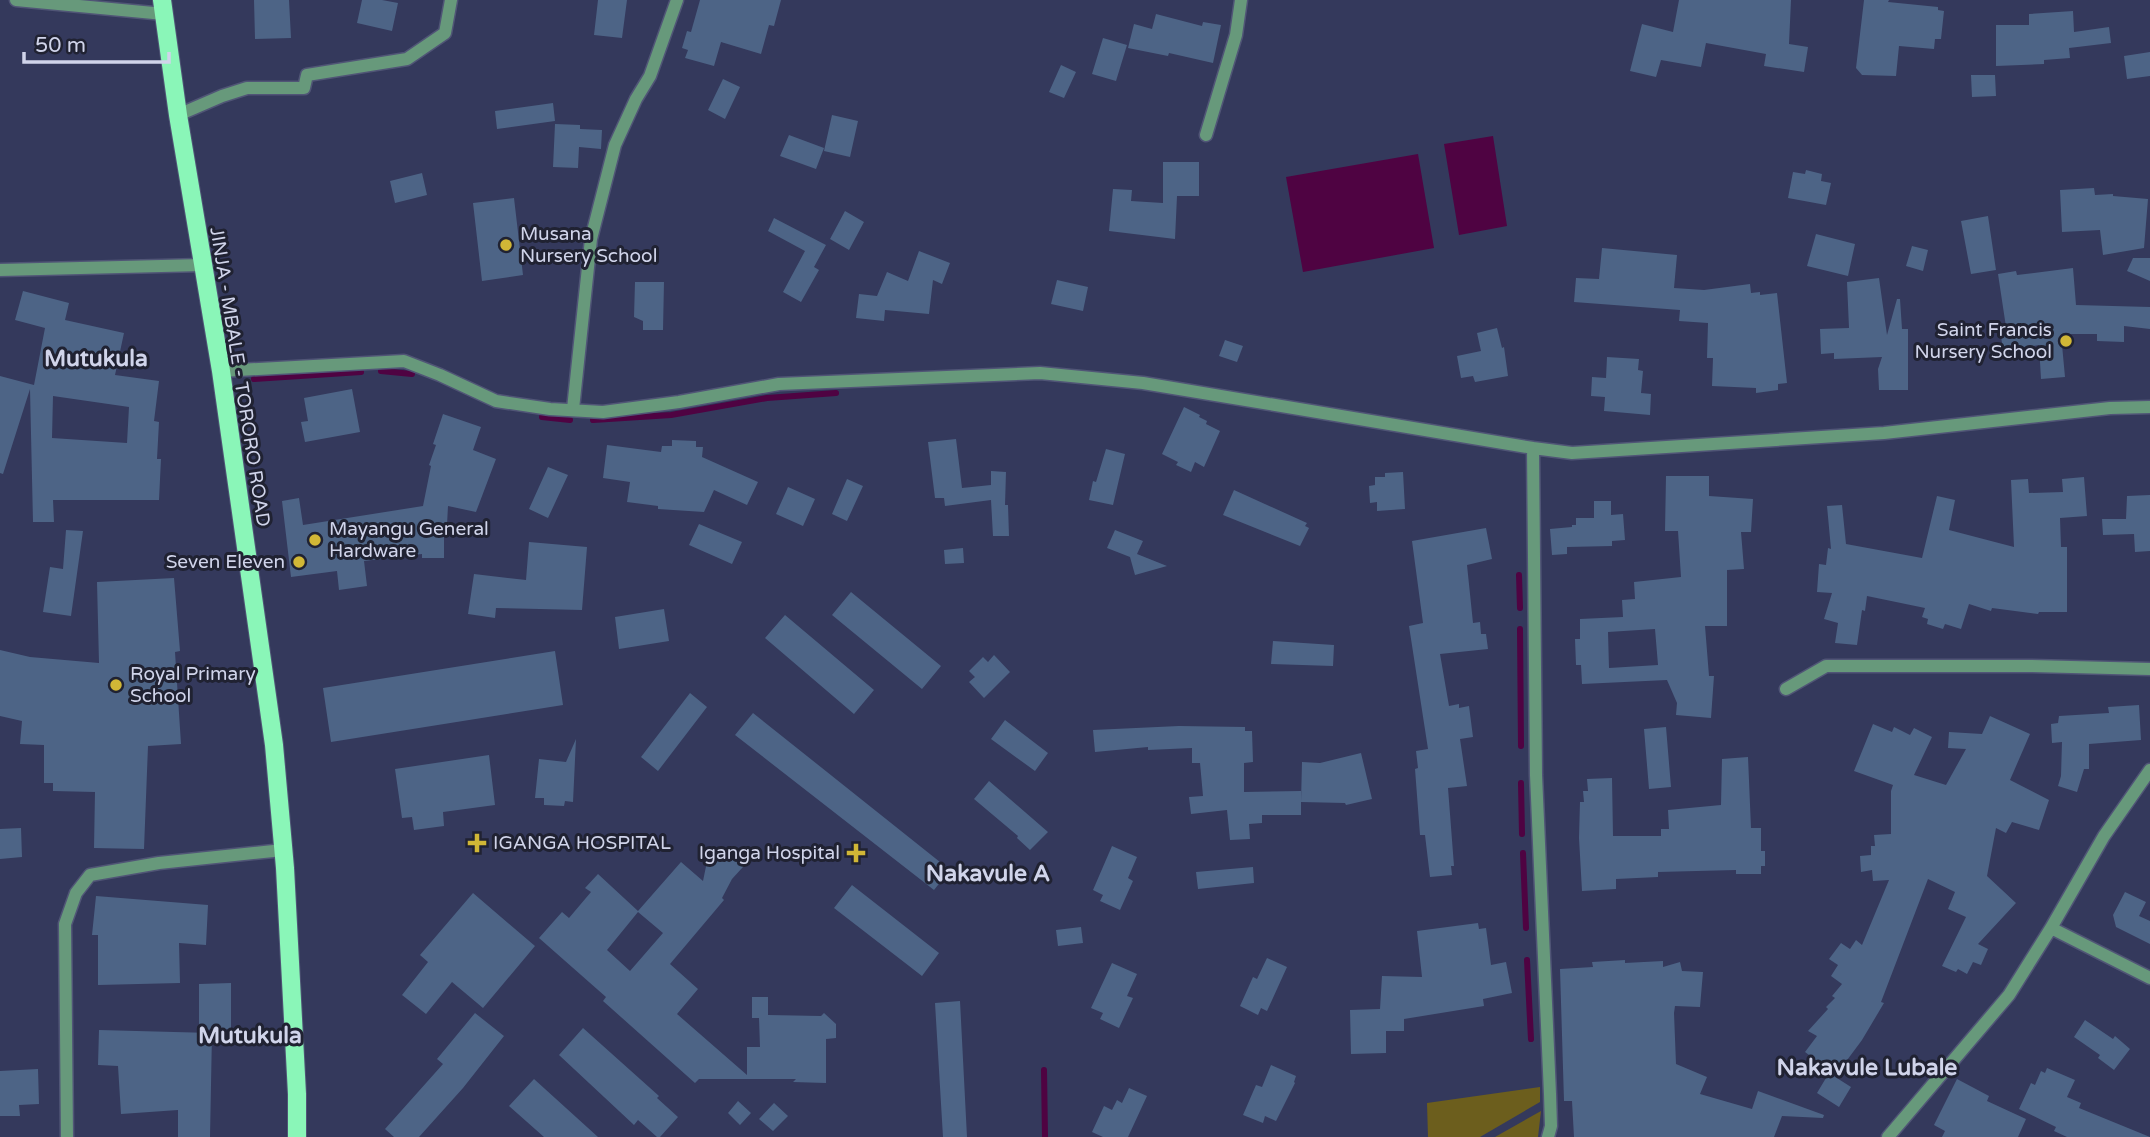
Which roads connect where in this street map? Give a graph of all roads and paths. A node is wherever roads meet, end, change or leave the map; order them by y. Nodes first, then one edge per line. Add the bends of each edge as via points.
1 (16, 0) edge
2 (451, 0) edge
3 (677, 0) edge
4 (1241, 0) edge
5 (163, 7) edge
6 (178, 115) junction
7 (1206, 135) dead end
8 (202, 265) junction
9 (0, 270) edge
10 (221, 371) junction
11 (2150, 407) edge
12 (573, 409) junction
13 (1533, 448) junction
14 (2150, 669) edge
15 (1786, 689) dead end
16 (2150, 770) edge
17 (283, 850) junction
18 (2051, 928) junction
19 (2150, 978) edge
20 (67, 1137) edge
21 (297, 1137) edge
22 (1548, 1137) edge
23 (1888, 1137) edge

1 - 5 street
2 - 6 street via 445,33 407,59 307,75 304,88 247,88
3 - 12 street via 650,76 611,159 591,239
4 - 7 street via 1236,36
5 - 6 main road, JINJA - MBALE - TORORO ROAD
6 - 8 main road, JINJA - MBALE - TORORO ROAD
8 - 9 street
8 - 10 main road, JINJA - MBALE - TORORO ROAD
10 - 12 street via 404,362 496,401
10 - 17 main road, JINJA - MBALE - TORORO ROAD via 274,745
11 - 13 street via 1884,433 1572,453
12 - 13 street via 603,412 779,384 1040,373 1143,383
13 - 22 street via 1536,775
14 - 15 street via 1826,666
16 - 18 street via 2104,836
17 - 20 street via 90,875 76,893 65,924
17 - 21 main road, JINJA - MBALE - TORORO ROAD
18 - 19 street
18 - 23 street via 2009,995

